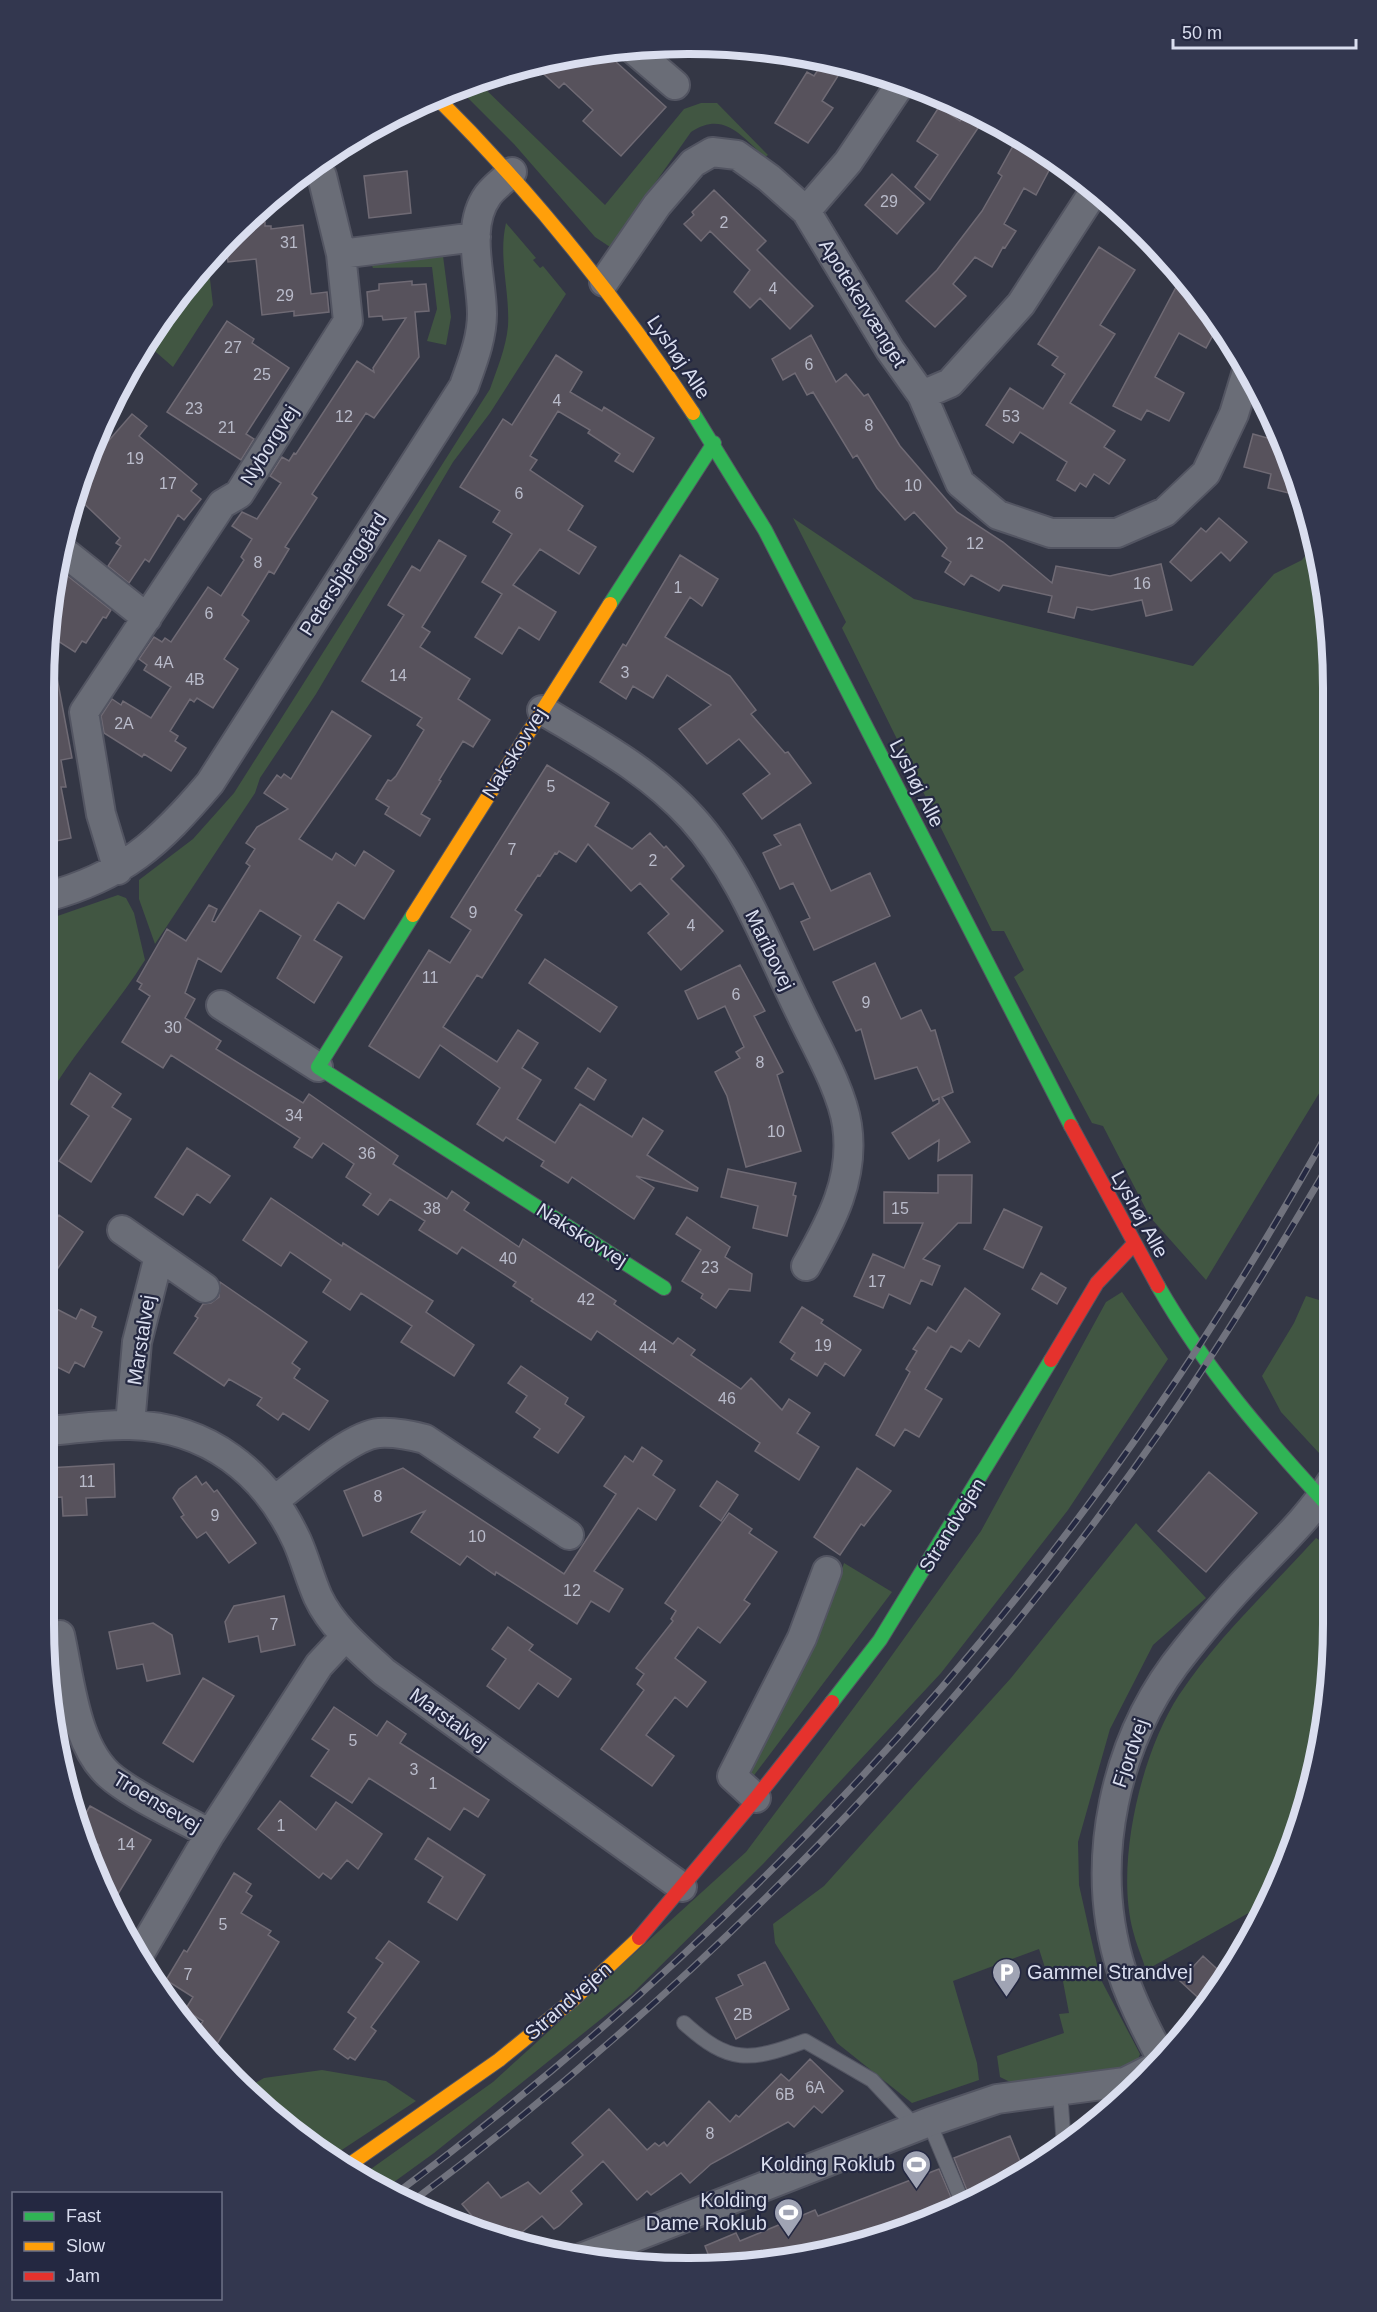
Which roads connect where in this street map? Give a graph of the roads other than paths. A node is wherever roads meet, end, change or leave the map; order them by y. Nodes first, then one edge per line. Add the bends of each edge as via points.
1 (641, 56) edge
2 (675, 85) dead end
3 (897, 90) edge
4 (443, 104) edge
5 (512, 172) junction
6 (319, 173) edge
7 (1090, 197) edge
8 (806, 211) junction
9 (476, 237) junction
10 (341, 254) junction
11 (604, 282) junction
12 (1244, 382) edge
13 (922, 395) junction
14 (714, 442) junction
15 (68, 555) dead end
16 (147, 618) junction
17 (542, 710) junction
18 (118, 870) junction
19 (54, 895) edge
20 (221, 1005) dead end
21 (318, 1067) junction
22 (122, 1230) dead end
23 (1134, 1244) junction
24 (159, 1256) junction
25 (806, 1266) dead end
26 (206, 1288) dead end
27 (664, 1288) dead end
28 (130, 1425) junction
29 (54, 1431) edge
30 (1323, 1492) edge
31 (275, 1500) junction
32 (1323, 1502) edge
33 (568, 1535) dead end
34 (827, 1571) dead end
35 (60, 1635) dead end
36 (345, 1636) junction
37 (756, 1798) junction
38 (210, 1834) junction
39 (682, 1887) junction
40 (143, 1948) edge
41 (684, 2023) dead end
42 (1157, 2051) edge
43 (1128, 2080) edge
44 (1060, 2091) junction
45 (922, 2124) junction
46 (1063, 2135) edge
47 (353, 2162) edge
48 (960, 2197) edge
49 (597, 2252) edge

1 - 2 street
3 - 8 street via 848,162
4 - 5 street, Lyshøj Alle
5 - 9 street, Petersbjerggård via 488,195 478,215
5 - 11 street, Lyshøj Alle
6 - 10 street, Nyborgvej
7 - 13 street via 1021,304 950,383
8 - 11 street, Apotekervænget via 737,155 712,152 693,163 657,205
8 - 13 street, Apotekervænget via 890,350
9 - 10 street
9 - 18 street, Petersbjerggård via 482,315 478,347 464,386 210,783 170,830
10 - 16 street, Nyborgvej via 348,321 239,494 222,504
11 - 14 street, Lyshøj Alle
12 - 13 street, Apotekervænget via 1234,414 1206,474 1165,512 1117,533 1051,533 998,516 960,483
14 - 17 street, Nakskovvej
14 - 23 street, Lyshøj Alle via 765,530
15 - 16 street
16 - 18 street, Nyborgvej via 84,712 101,814
17 - 21 street, Nakskovvej
17 - 25 street, Maribovej via 640,769 693,818 735,879 830,1073 847,1125 846,1171 835,1214
18 - 19 street, Petersbjerggård
20 - 21 street, Nakskovvej
21 - 27 street, Nakskovvej
22 - 24 street
23 - 30 street, Lyshøj Alle via 1186,1335 1255,1426
23 - 37 street, Strandvejen via 1097,1284 880,1640
24 - 26 street
24 - 28 street, Marstalvej via 137,1342
28 - 29 street, Marstalvej
28 - 31 street, Marstalvej via 172,1430 208,1443 244,1466
31 - 33 street via 357,1439 377,1433 403,1433 425,1439
31 - 36 street, Marstalvej via 297,1541 319,1599
32 - 42 street, Fjordvej via 1184,1652 1146,1708 1112,1806 1107,1878 1111,1923 1121,1971 1138,2016
34 - 37 street via 802,1638 732,1776
35 - 38 street, Troensevej via 82,1734 96,1761 113,1779
36 - 38 street, Troensevej via 319,1665
36 - 39 street, Marstalvej via 384,1672
37 - 39 street, Strandvejen
38 - 40 street, Troensevej
39 - 47 street, Strandvejen via 640,1936 574,1998 499,2060
41 - 45 lane via 708,2045 740,2056 766,2056 805,2041 872,2080
43 - 44 street
44 - 45 street via 998,2099
44 - 46 lane
45 - 48 lane
45 - 49 street

